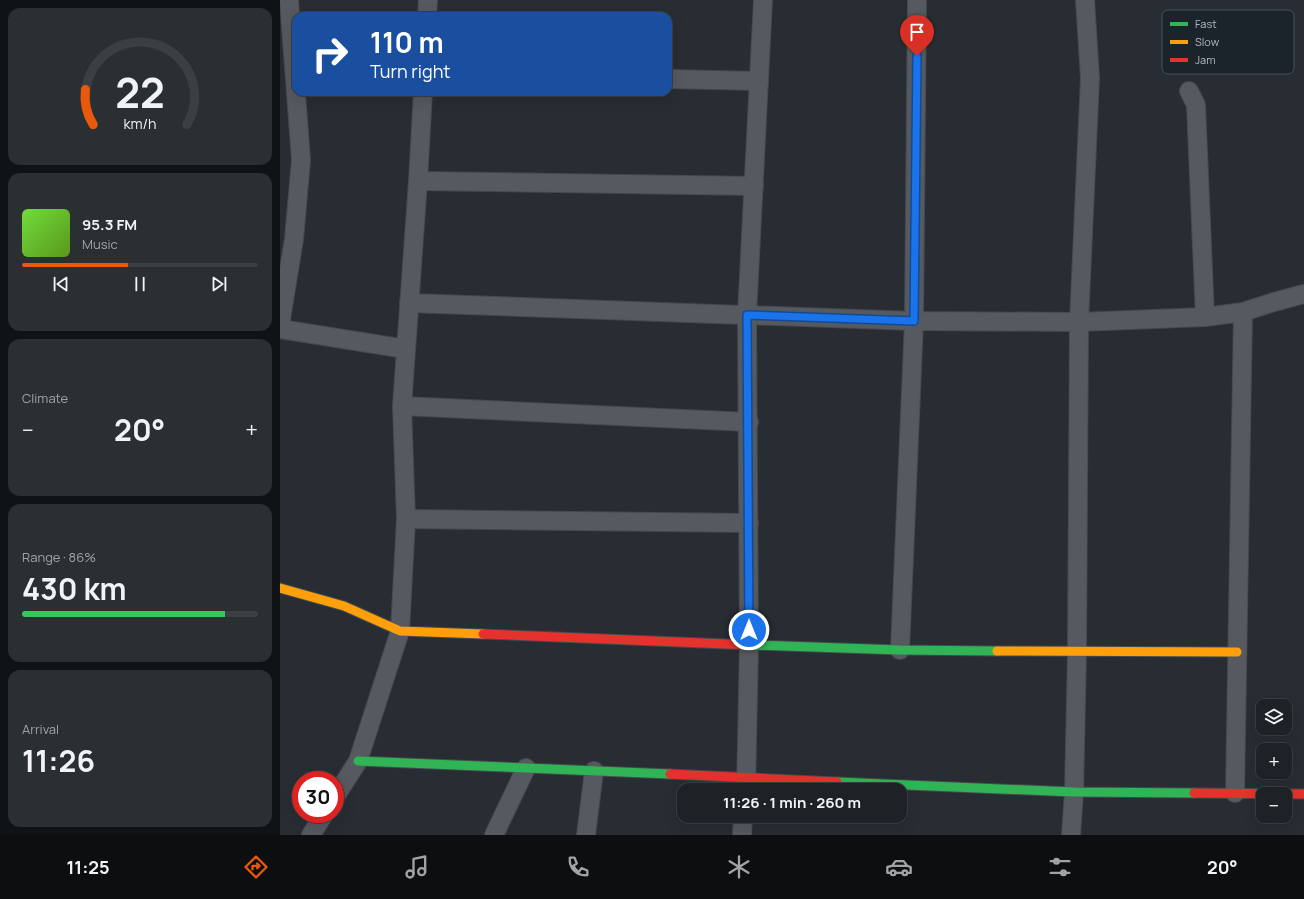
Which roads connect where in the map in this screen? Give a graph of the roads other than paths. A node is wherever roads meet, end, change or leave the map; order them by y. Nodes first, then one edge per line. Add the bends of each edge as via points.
1 (289, 0) edge
2 (428, 0) edge
3 (763, 0) edge
4 (917, 0) edge
5 (1084, 0) edge
6 (427, 12) edge
7 (292, 40) edge
8 (672, 79) edge
9 (759, 81) junction
10 (1189, 91) dead end
11 (296, 96) edge
12 (422, 96) edge
13 (418, 181) junction
14 (754, 186) junction
15 (1304, 294) edge
16 (409, 303) junction
17 (1244, 312) junction
18 (747, 315) junction
19 (1205, 317) junction
20 (914, 321) junction
21 (1078, 322) junction
22 (280, 325) edge
23 (280, 329) edge
24 (406, 349) junction
25 (402, 406) junction
26 (749, 422) junction
27 (406, 519) junction
28 (749, 523) junction
29 (280, 588) edge
30 (400, 631) junction
31 (749, 645) junction
32 (900, 650) junction
33 (1077, 652) junction
34 (1237, 652) junction
35 (358, 761) junction
36 (526, 768) junction
37 (594, 771) junction
38 (344, 783) edge
39 (734, 783) edge
40 (746, 783) edge
41 (907, 788) edge
42 (1074, 792) junction
43 (1235, 793) junction
44 (1304, 794) edge
45 (318, 823) edge
46 (743, 823) edge
47 (310, 835) edge
48 (494, 835) edge
49 (586, 835) edge
50 (742, 835) edge
51 (1071, 835) edge

1 - 7 street
2 - 6 street
3 - 9 street
4 - 20 street
5 - 21 street via 1090,78
8 - 9 street
9 - 14 street
10 - 19 street via 1196,105
11 - 22 street via 301,160 294,240
12 - 13 street
13 - 14 street
13 - 16 street
14 - 18 street
15 - 17 street
16 - 18 street
16 - 24 street
17 - 19 street
17 - 34 street
18 - 20 street
18 - 26 street
19 - 21 street
20 - 21 street
20 - 32 street
21 - 33 street
23 - 24 street
24 - 25 street
25 - 26 street
25 - 27 street
26 - 28 street
27 - 28 street
27 - 30 street
28 - 31 street
29 - 30 street via 344,606
30 - 31 street
30 - 35 street
31 - 32 street
31 - 40 street
32 - 33 street
33 - 34 street
33 - 42 street
34 - 43 street
35 - 36 street
35 - 38 street
36 - 37 street
36 - 48 street
37 - 39 street
37 - 49 street
41 - 42 street
42 - 43 street
42 - 51 street
43 - 44 street
45 - 47 street
46 - 50 street

